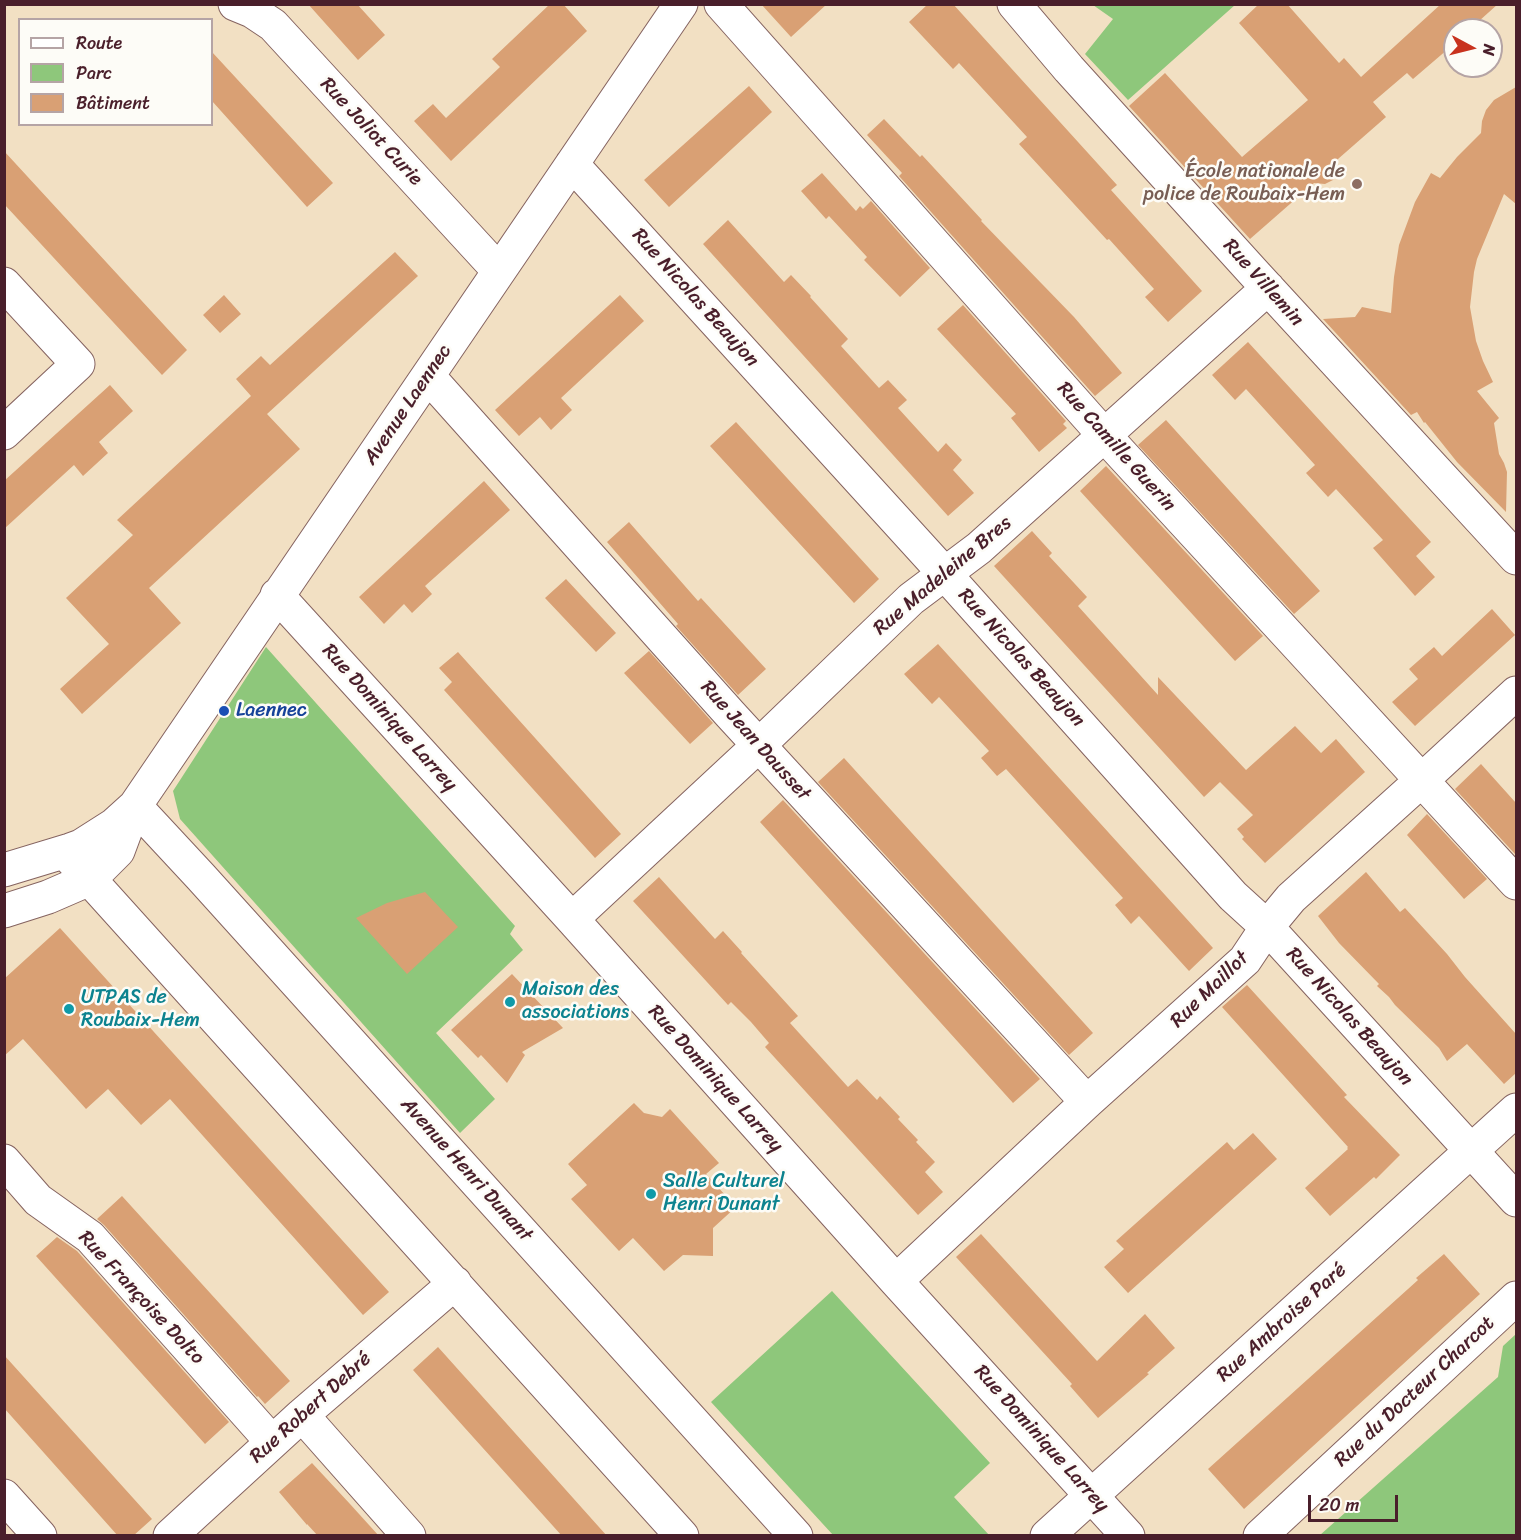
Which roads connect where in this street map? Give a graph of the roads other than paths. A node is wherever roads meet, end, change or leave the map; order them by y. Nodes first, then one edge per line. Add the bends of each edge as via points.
1 (235, 4) edge
2 (681, 4) edge
3 (722, 4) edge
4 (1014, 4) edge
5 (572, 164) junction
6 (499, 271) junction
7 (4, 284) edge
8 (1268, 288) junction
9 (428, 376) junction
10 (4, 433) edge
11 (1104, 435) junction
12 (1516, 558) edge
13 (945, 574) junction
14 (278, 595) junction
15 (1516, 693) edge
16 (758, 746) junction
17 (1422, 780) junction
18 (135, 806) junction
19 (65, 852) junction
20 (4, 870) edge
21 (88, 878) junction
22 (1516, 883) edge
23 (4, 911) edge
24 (572, 919) junction
25 (1267, 927) junction
26 (1087, 1102) junction
27 (1516, 1110) edge
28 (1471, 1151) junction
29 (4, 1161) edge
30 (1516, 1200) edge
31 (896, 1281) junction
32 (454, 1283) junction
33 (1516, 1298) edge
34 (302, 1415) junction
35 (272, 1442) junction
36 (1091, 1495) junction
37 (4, 1496) edge
38 (40, 1536) edge
39 (170, 1536) edge
40 (409, 1536) edge
41 (682, 1536) edge
42 (796, 1536) edge
43 (1047, 1536) edge
44 (1128, 1536) edge
45 (1260, 1536) edge

1 - 6 street, Rue Joliot Curie via 273,25
2 - 5 street, Avenue Laennec
3 - 11 street, Rue Camille Guerin
4 - 8 street, Rue Villemin
5 - 6 street, Avenue Laennec
5 - 13 street, Rue Nicolas Beaujon
6 - 9 street, Avenue Laennec
7 - 10 street via 78,364
8 - 11 street, Rue Madeleine Bres
8 - 12 street, Rue Villemin
9 - 14 street, Avenue Laennec
9 - 16 street, Rue Jean Dausset
11 - 13 street, Rue Madeleine Bres
11 - 17 street, Rue Camille Guerin
13 - 16 street, Rue Madeleine Bres via 911,599
13 - 25 street, Rue Nicolas Beaujon via 1233,896
14 - 18 street, Avenue Laennec
14 - 24 street, Rue Dominique Larrey
15 - 17 street, Rue Maillot
16 - 24 street, Rue Madeleine Bres
16 - 26 street, Rue Jean Dausset
17 - 22 street, Rue Camille Guerin
17 - 25 street, Rue Maillot via 1291,898
18 - 19 street via 100,835
18 - 21 street via 118,851
18 - 42 street, Avenue Henri Dunant
19 - 20 street
19 - 21 street
21 - 23 street via 48,897
21 - 32 street
24 - 31 street, Rue Dominique Larrey
25 - 26 street, Rue Maillot via 1245,960
25 - 28 street, Rue Nicolas Beaujon
26 - 31 street, Rue Maillot
27 - 28 street, Rue Ambroise Paré
28 - 30 street
28 - 36 street, Rue Ambroise Paré
29 - 35 street, Rue Françoise Dolto via 38,1200 90,1237
31 - 36 street, Rue Dominique Larrey
32 - 34 street, Rue Robert Debré
32 - 41 street
33 - 45 street, Rue du Docteur Charcot
34 - 35 street, Rue Robert Debré
34 - 40 street
35 - 39 street, Rue Robert Debré
36 - 43 street, Rue Ambroise Paré
36 - 44 street, Rue Dominique Larrey
37 - 38 street

